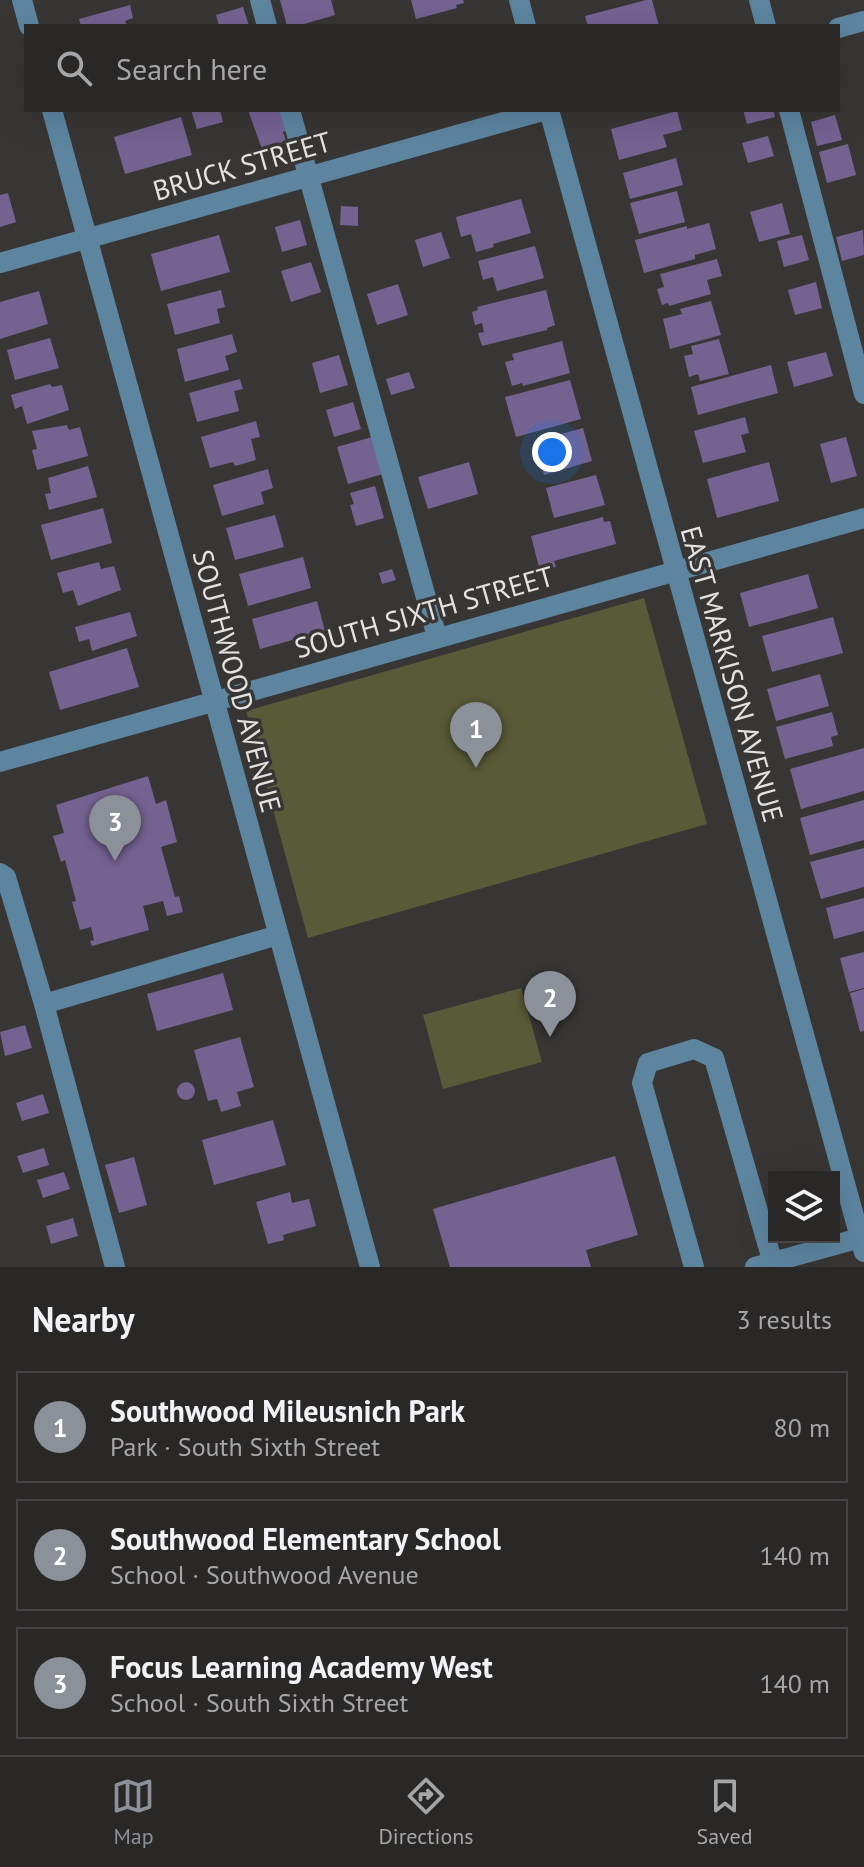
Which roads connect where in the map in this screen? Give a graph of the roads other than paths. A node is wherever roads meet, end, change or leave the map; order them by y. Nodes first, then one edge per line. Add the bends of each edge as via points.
1 (22, 0) edge
2 (260, 0) edge
3 (519, 0) edge
4 (759, 0) edge
5 (864, 21) edge
6 (28, 24) edge
7 (266, 24) edge
8 (525, 24) edge
9 (765, 24) edge
10 (840, 27) edge
11 (53, 112) edge
12 (291, 112) edge
13 (541, 112) edge
14 (549, 112) edge
15 (790, 112) edge
16 (308, 176) junction
17 (87, 238) junction
18 (0, 263) edge
19 (864, 394) edge
20 (864, 518) edge
21 (674, 570) junction
22 (437, 637) junction
23 (214, 701) junction
24 (0, 762) edge
25 (0, 873) edge
26 (278, 935) junction
27 (44, 1004) junction
28 (862, 1237) edge
29 (767, 1265) edge
30 (115, 1267) edge
31 (370, 1267) edge
32 (694, 1267) edge

1 - 6 street
2 - 7 street
3 - 8 street
4 - 9 street
5 - 10 street
11 - 17 street, SOUTHWOOD AVENUE
12 - 16 street
13 - 16 street, BRUCK STREET
14 - 21 street, EAST MARKISON AVENUE
15 - 19 street
16 - 17 street, BRUCK STREET
16 - 22 street
17 - 18 street, BRUCK STREET
17 - 23 street, SOUTHWOOD AVENUE
20 - 21 street, SOUTH SIXTH STREET
21 - 22 street, SOUTH SIXTH STREET
21 - 28 street, EAST MARKISON AVENUE
22 - 23 street, SOUTH SIXTH STREET
23 - 24 street, SOUTH SIXTH STREET
23 - 26 street, SOUTHWOOD AVENUE
25 - 27 street via 6,877
26 - 27 street
26 - 31 street, SOUTHWOOD AVENUE
27 - 30 street
28 - 29 street
29 - 32 street via 714,1058 694,1049 648,1063 642,1083

